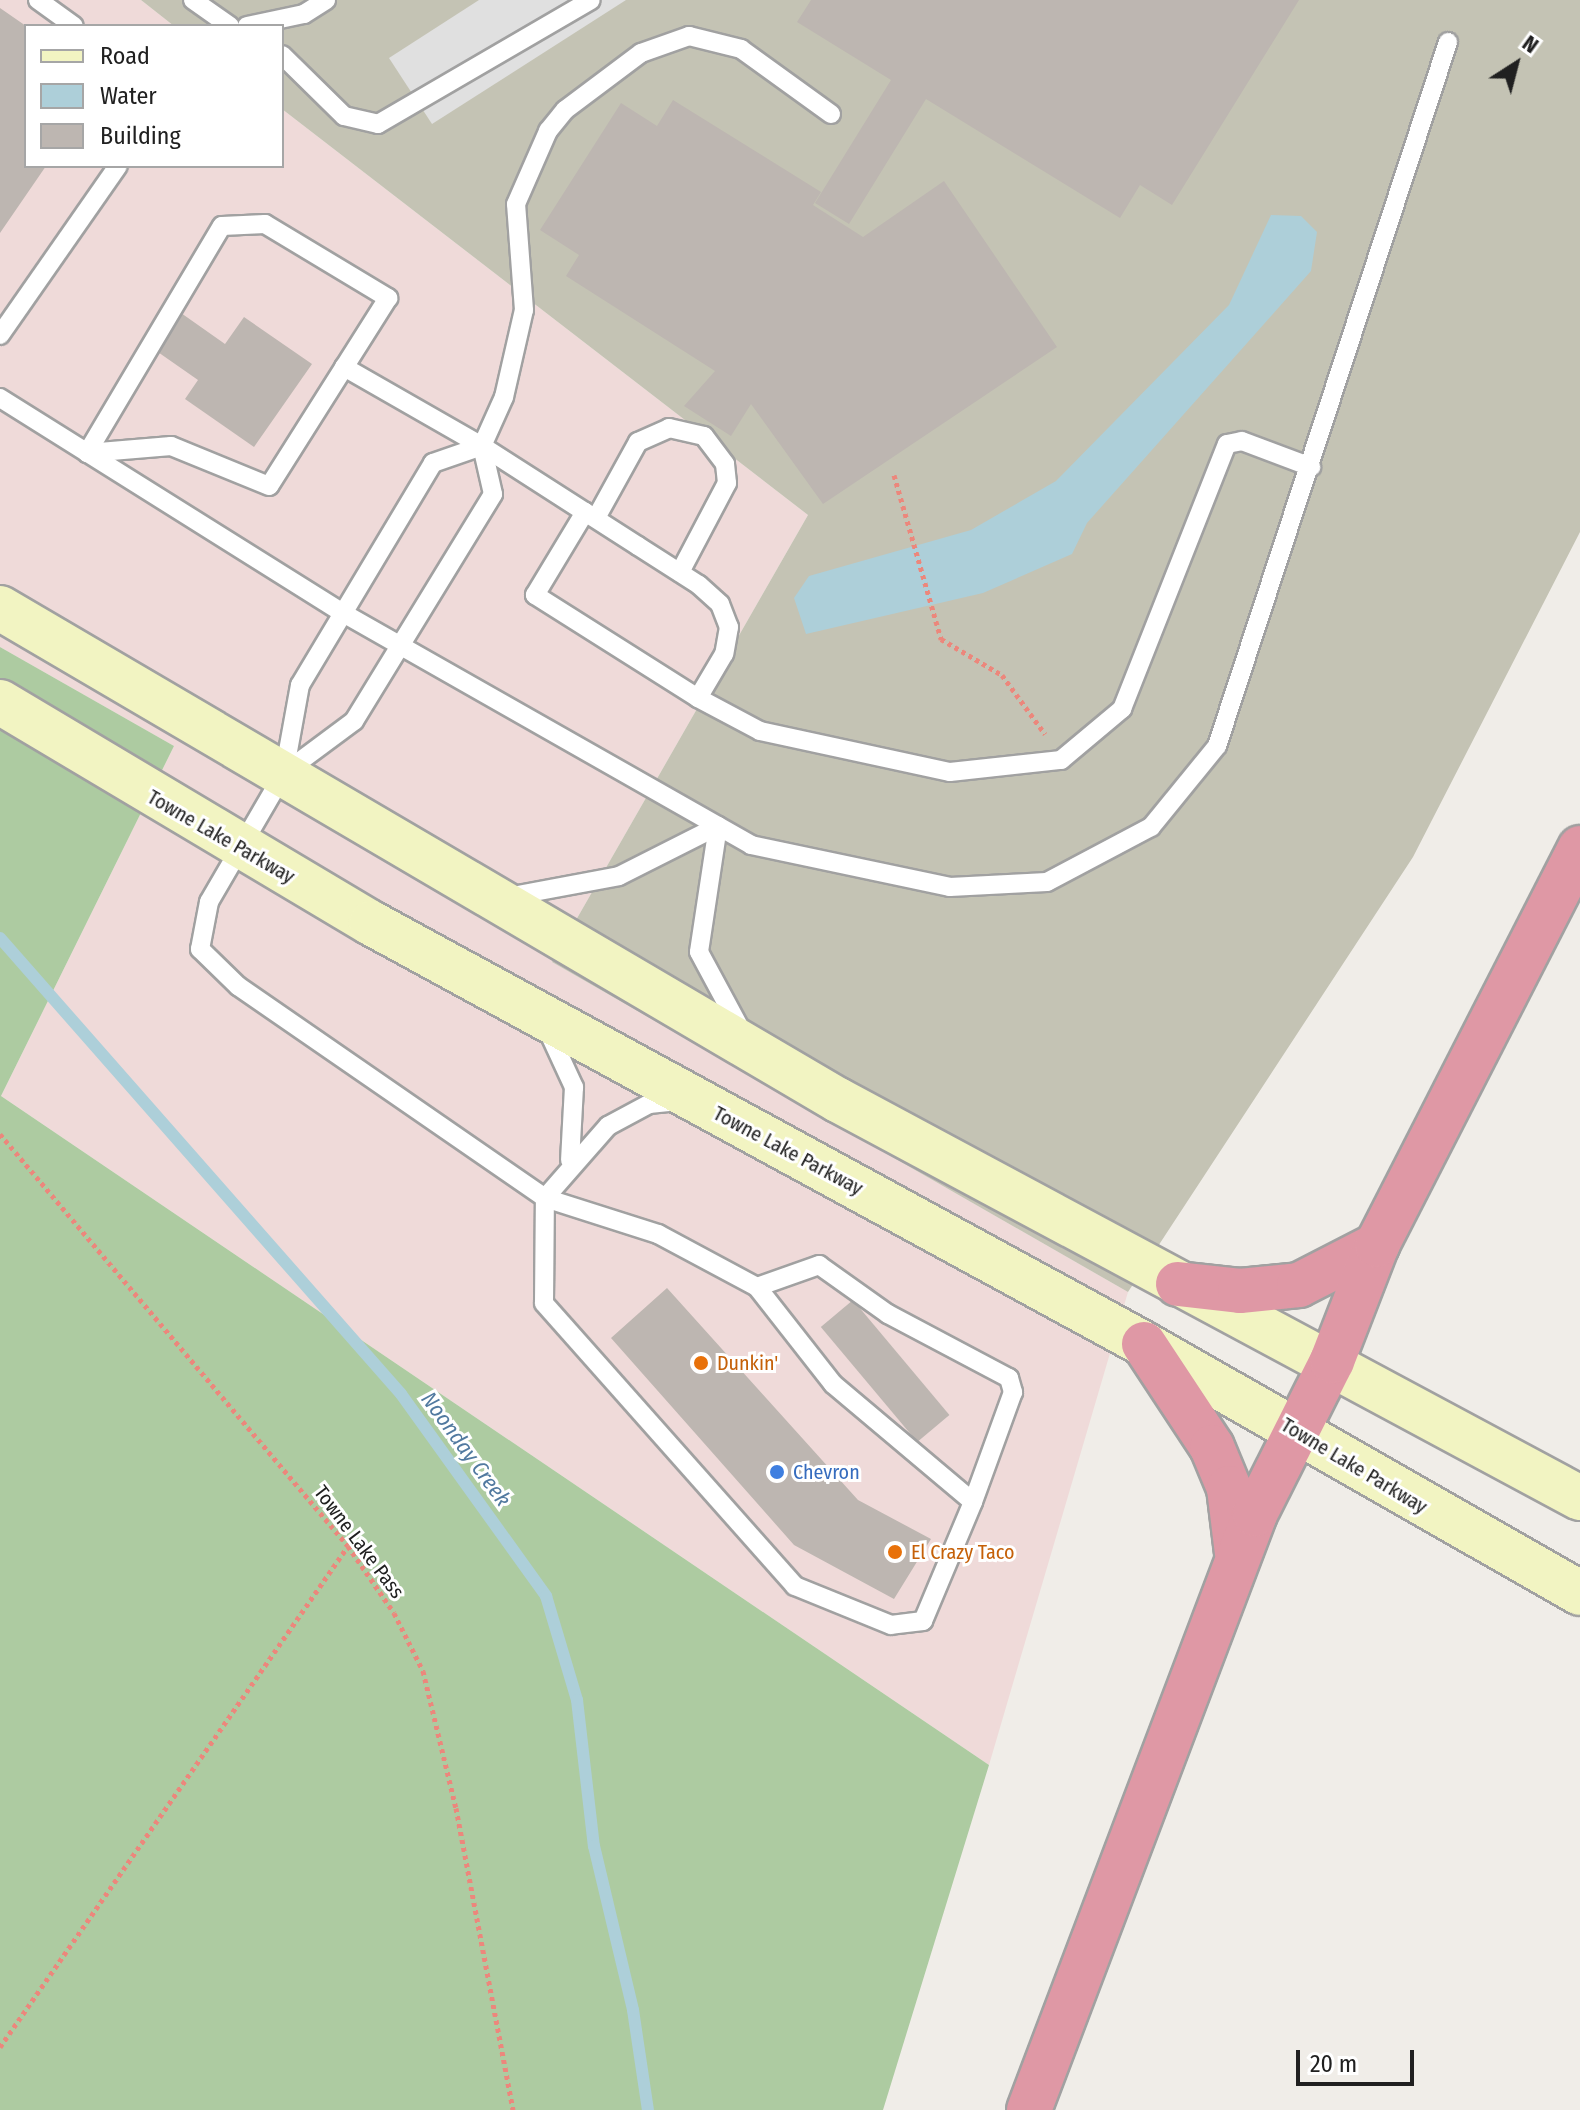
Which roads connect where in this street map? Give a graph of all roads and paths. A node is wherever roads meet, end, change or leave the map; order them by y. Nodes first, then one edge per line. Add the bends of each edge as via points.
1 (38, 0) edge
2 (193, 0) edge
3 (326, 0) edge
4 (591, 0) edge
5 (71, 24) edge
6 (227, 24) edge
7 (268, 24) edge
8 (1448, 42) dead end
9 (284, 57) edge
10 (831, 114) dead end
11 (117, 168) edge
12 (0, 335) edge
13 (344, 367) junction
14 (0, 398) edge
15 (482, 446) junction
16 (87, 453) junction
17 (1311, 467) junction
18 (894, 475) dead end
19 (591, 515) junction
20 (680, 572) junction
21 (0, 608) edge
22 (343, 613) junction
23 (400, 646) junction
24 (698, 698) junction
25 (0, 702) edge
26 (1061, 760) junction
27 (284, 773) junction
28 (718, 826) junction
29 (239, 848) junction
30 (1580, 848) edge
31 (501, 899) junction
32 (530, 1012) junction
33 (756, 1053) junction
34 (699, 1102) junction
35 (0, 1134) edge
36 (569, 1163) junction
37 (545, 1198) junction
38 (1377, 1245) junction
39 (1178, 1284) junction
40 (757, 1287) junction
41 (1144, 1344) junction
42 (1332, 1361) junction
43 (1295, 1432) junction
44 (1580, 1498) edge
45 (973, 1502) junction
46 (348, 1546) junction
47 (1237, 1558) junction
48 (1580, 1593) edge
49 (0, 2047) edge
50 (513, 2110) edge
51 (1029, 2110) edge

1 - 5 lane
2 - 6 lane
3 - 7 lane
4 - 9 lane via 378,124 344,116
8 - 17 lane
10 - 15 lane via 741,49 689,36 641,53 565,110 548,131 516,204 524,310 504,397
11 - 12 lane
13 - 15 lane
13 - 16 lane via 269,486 171,446
13 - 16 lane via 388,298 265,224 222,226
14 - 16 lane
15 - 19 lane
15 - 22 lane via 433,463
15 - 23 lane via 493,494
16 - 22 lane
17 - 26 lane via 1242,441 1227,444 1122,709
17 - 28 lane via 1217,746 1151,827 1047,882 950,887 751,845
18 - 26 path via 941,639 1002,675
19 - 20 lane
19 - 20 lane via 638,442 669,428 704,436 725,464 727,483
19 - 24 lane via 535,595
20 - 24 lane via 720,604 729,627 724,654
21 - 27 main road
22 - 23 lane
22 - 27 lane via 300,685
23 - 27 lane via 354,721
23 - 28 lane
24 - 26 lane via 760,731 950,772
25 - 29 main road, Towne Lake Parkway
27 - 29 lane
27 - 31 main road
28 - 31 lane via 619,876
28 - 33 lane via 699,952
29 - 32 main road, Towne Lake Parkway
29 - 37 lane via 201,919 200,949 212,966
30 - 38 highway
31 - 33 main road
32 - 34 main road, Towne Lake Parkway
32 - 36 lane via 565,1057 574,1087
33 - 39 main road
34 - 36 lane via 649,1104 608,1126
34 - 41 main road, Towne Lake Parkway
35 - 46 path, Towne Lake Pass
36 - 37 lane
37 - 40 lane via 658,1234
37 - 45 lane via 544,1303 795,1586 891,1625 923,1621
38 - 39 highway via 1299,1285 1240,1291
38 - 42 highway
39 - 42 main road
40 - 45 lane via 833,1384
40 - 45 lane via 819,1265 888,1314 1009,1378 1013,1392
41 - 43 main road, Towne Lake Parkway
41 - 47 highway via 1212,1447 1229,1488
42 - 43 highway
42 - 44 main road
43 - 47 highway
43 - 48 main road, Towne Lake Parkway
46 - 49 path
46 - 50 path, Towne Lake Pass via 423,1671
47 - 51 highway

